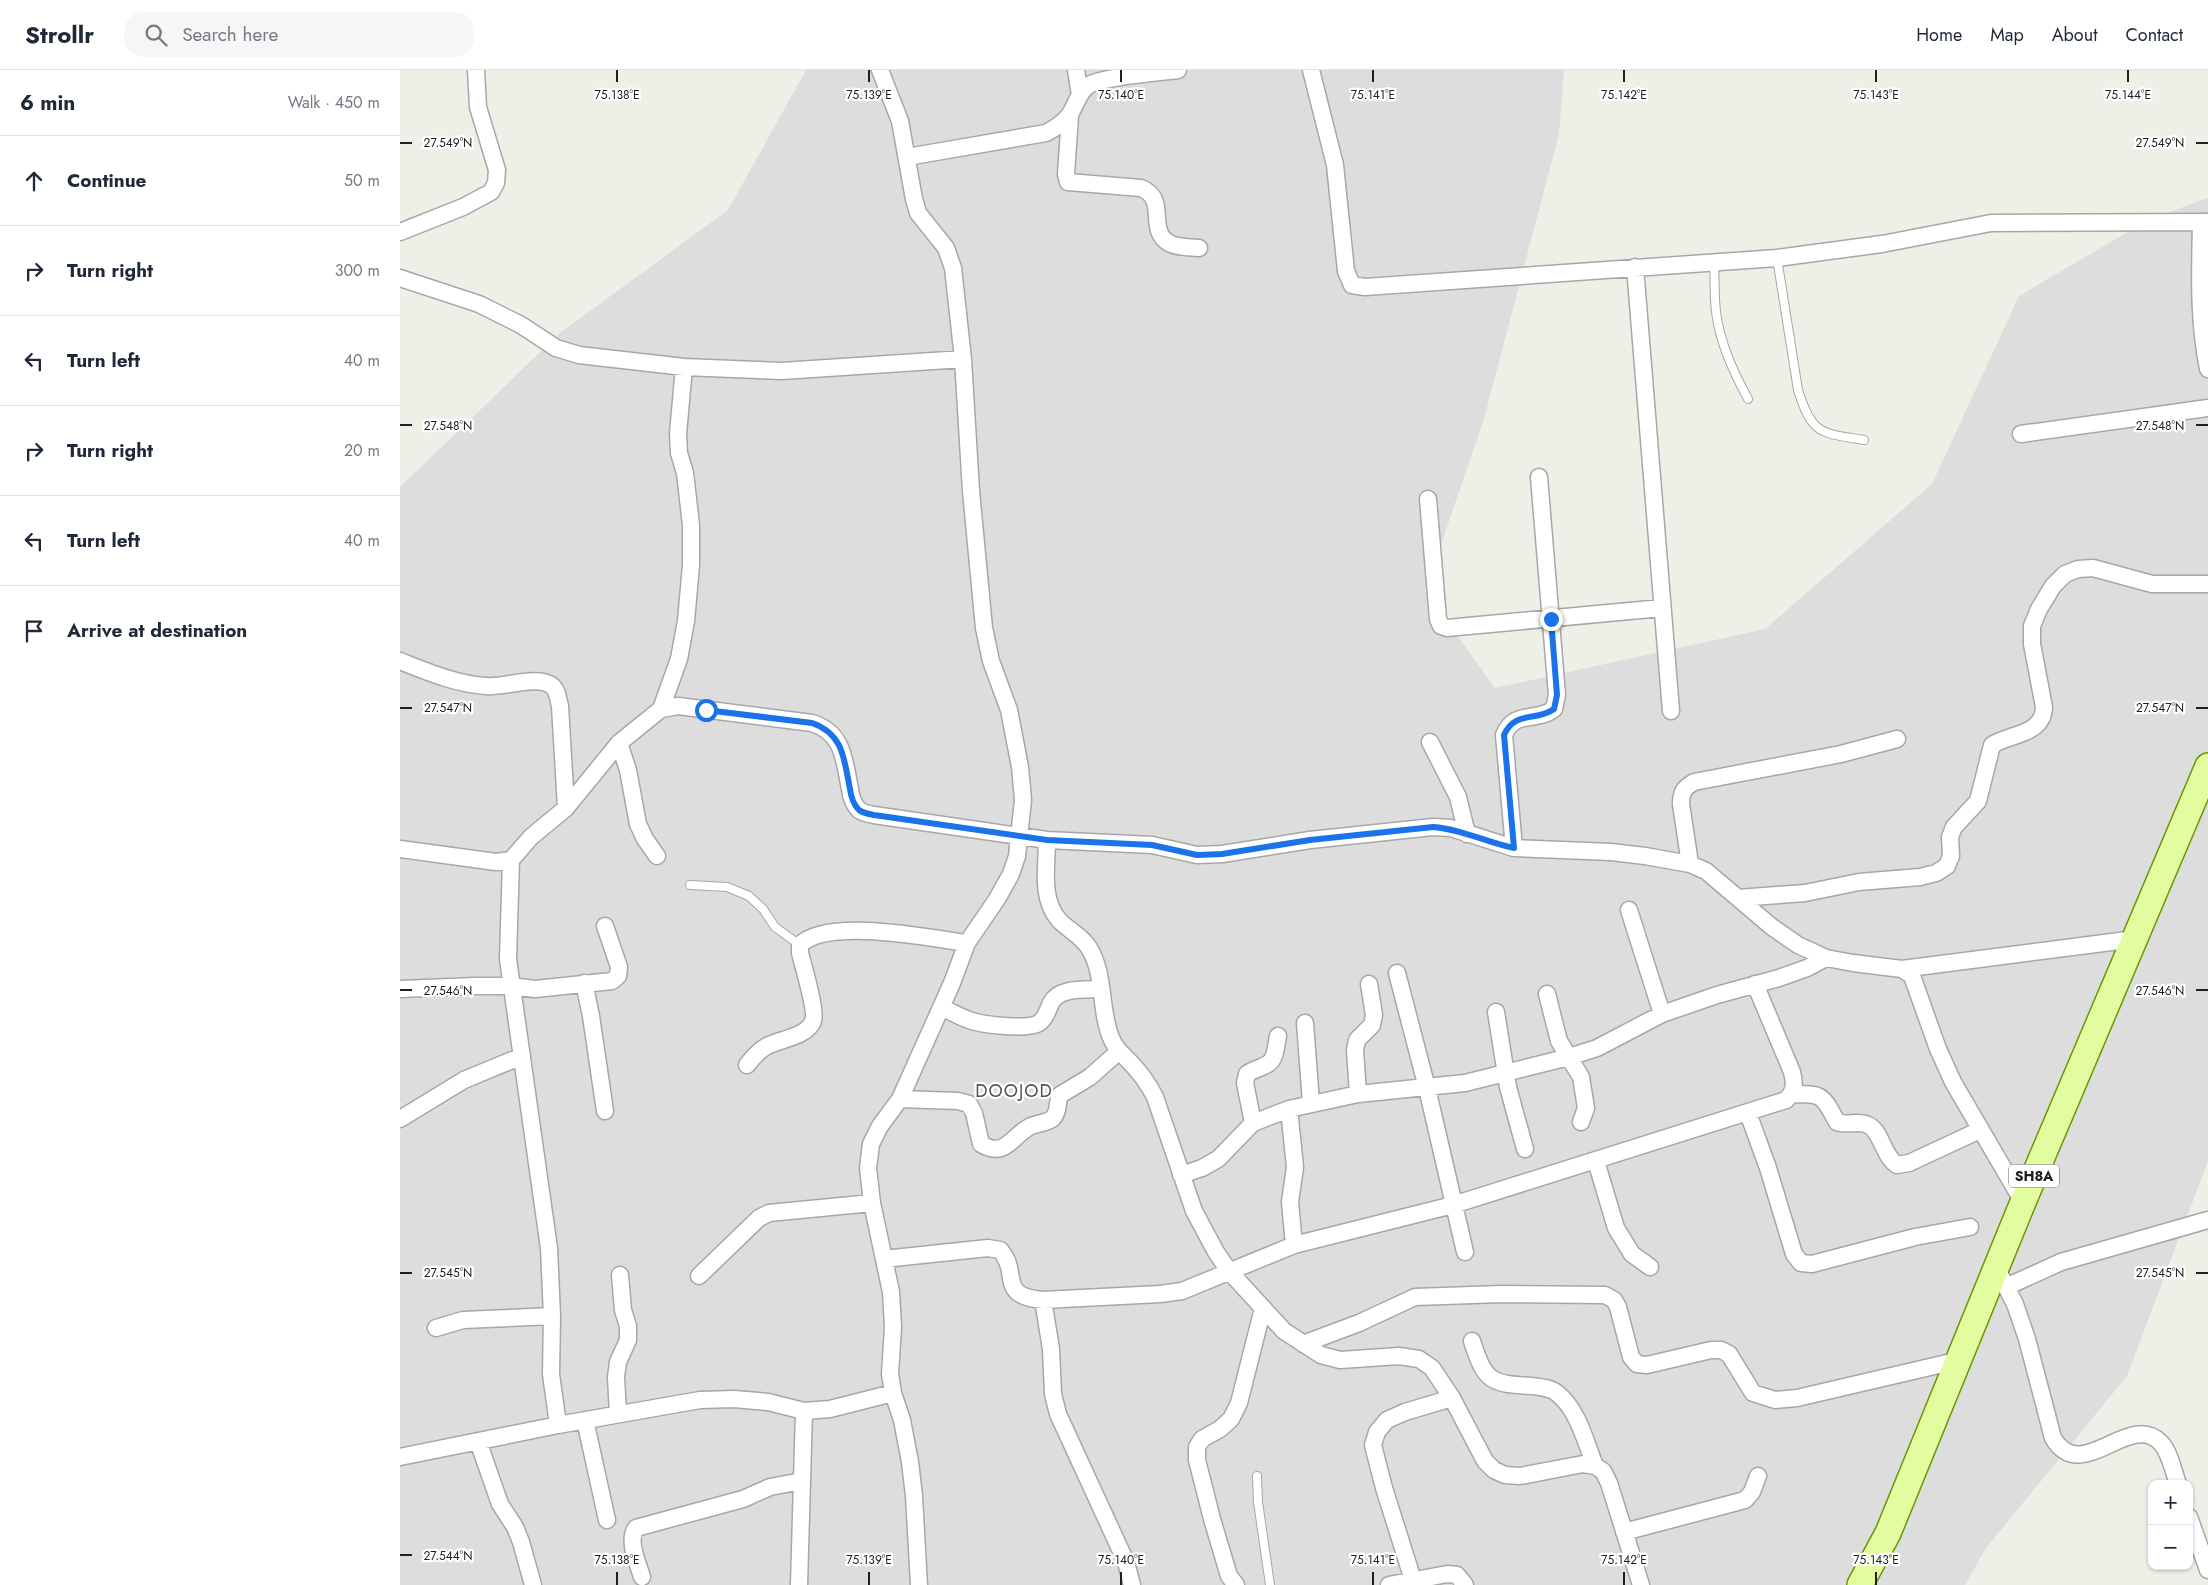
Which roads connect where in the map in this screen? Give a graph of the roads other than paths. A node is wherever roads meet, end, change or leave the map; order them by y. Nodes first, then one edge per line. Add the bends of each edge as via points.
1 (476, 70) edge
2 (880, 70) edge
3 (1076, 70) edge
4 (1178, 70) edge
5 (1311, 70) edge
6 (1080, 95) junction
7 (1070, 116) junction
8 (907, 157) junction
9 (2204, 222) edge
10 (400, 232) edge
11 (1199, 248) dead end
12 (1777, 258) junction
13 (1714, 262) junction
14 (1636, 267) junction
15 (400, 278) edge
16 (963, 359) junction
17 (684, 367) junction
18 (2208, 369) edge
19 (1748, 398) dead end
20 (2208, 408) edge
21 (2021, 434) dead end
22 (1864, 440) dead end
23 (1538, 477) dead end
24 (1428, 499) dead end
25 (2208, 584) edge
26 (1662, 608) junction
27 (1551, 619) junction
28 (400, 661) edge
29 (661, 709) junction
30 (1671, 711) dead end
31 (1897, 739) dead end
32 (1430, 742) dead end
33 (619, 743) junction
34 (2208, 766) edge
35 (566, 808) junction
36 (1467, 834) junction
37 (1020, 837) junction
38 (1047, 840) junction
39 (1514, 848) junction
40 (400, 849) edge
41 (657, 856) dead end
42 (511, 860) junction
43 (1690, 864) junction
44 (690, 886) dead end
45 (1738, 898) junction
46 (1629, 910) dead end
47 (605, 926) dead end
48 (2136, 939) junction
49 (967, 942) junction
50 (800, 945) junction
51 (1826, 958) junction
52 (1902, 969) junction
53 (1397, 973) dead end
54 (584, 984) junction
55 (1369, 984) dead end
56 (1755, 984) junction
57 (511, 986) junction
58 (400, 989) edge
59 (1101, 989) junction
60 (1547, 994) dead end
61 (941, 1007) junction
62 (1496, 1012) dead end
63 (1662, 1014) junction
64 (1305, 1023) dead end
65 (1278, 1036) dead end
66 (1118, 1052) junction
67 (522, 1056) junction
68 (1568, 1057) junction
69 (747, 1064) dead end
70 (1506, 1074) junction
71 (1426, 1088) junction
72 (1358, 1094) junction
73 (1793, 1094) junction
74 (900, 1099) junction
75 (1311, 1103) junction
76 (1289, 1109) junction
77 (605, 1111) dead end
78 (1748, 1113) junction
79 (400, 1119) edge
80 (1581, 1122) dead end
81 (1253, 1123) junction
82 (1980, 1130) junction
83 (1525, 1149) dead end
84 (1596, 1161) junction
85 (1181, 1175) junction
86 (2023, 1202) junction
87 (872, 1203) junction
88 (1453, 1205) junction
89 (2208, 1220) edge
90 (1970, 1227) dead end
91 (1294, 1245) junction
92 (1464, 1252) dead end
93 (884, 1259) junction
94 (1650, 1267) dead end
95 (1229, 1271) junction
96 (620, 1275) dead end
97 (699, 1276) dead end
98 (2002, 1278) junction
99 (1043, 1300) junction
100 (1263, 1308) junction
101 (552, 1316) junction
102 (436, 1328) dead end
103 (1472, 1341) dead end
104 (1303, 1344) junction
105 (1960, 1360) junction
106 (893, 1393) junction
107 (1452, 1398) junction
108 (804, 1411) junction
109 (618, 1414) junction
110 (585, 1420) junction
111 (558, 1425) junction
112 (478, 1441) junction
113 (400, 1457) edge
114 (1595, 1466) junction
115 (1257, 1476) dead end
116 (1758, 1476) dead end
117 (2177, 1480) edge
118 (802, 1481) junction
119 (607, 1520) dead end
120 (2192, 1525) edge
121 (1624, 1532) junction
122 (2208, 1570) edge
123 (642, 1577) dead end
124 (1401, 1583) edge
125 (533, 1585) edge
126 (799, 1585) edge
127 (919, 1585) edge
128 (1132, 1585) edge
129 (1236, 1585) edge
130 (1270, 1585) edge
131 (1466, 1585) edge
132 (1641, 1585) edge
133 (1860, 1585) edge

1 - 10 street via 478,107 497,170 496,183 490,192 463,206
2 - 8 street via 900,121
3 - 6 street
4 - 6 street via 1102,80 1089,85
5 - 14 street via 1335,165 1346,272 1352,285 1365,287
6 - 7 street
7 - 8 street via 1046,133
7 - 11 street via 1068,182 1140,188 1150,192 1155,199 1162,238 1170,244
8 - 16 street via 918,213 946,248 953,268
9 - 12 street via 1991,223 1882,244
9 - 18 street via 2199,299
12 - 13 street
12 - 22 lane via 1803,407 1811,423 1823,432
13 - 14 street
13 - 19 lane via 1716,312 1722,339 1732,370
14 - 26 street
15 - 17 street via 480,304 522,325 556,348 579,355
16 - 17 street via 782,371
16 - 37 street via 984,628 991,661 1009,710 1020,767 1023,800
17 - 29 street via 678,434 691,524 691,565 679,659
20 - 21 street
23 - 27 street
24 - 27 street via 1441,626
25 - 45 street via 2152,584 2093,568 2065,574 2053,586 2032,626 2044,718 2038,726 1992,745 1978,801 1954,827 1950,837 1951,856 1947,866 1920,877
26 - 27 street
26 - 30 street
27 - 39 street via 1557,695 1554,709 1547,714 1509,724 1504,735
28 - 35 street via 439,677 473,685 488,687 537,682 551,685 558,693 560,706
29 - 33 street
29 - 37 street via 678,706 826,727 836,738 844,758 852,801 860,811
31 - 43 street via 1686,786 1681,804
32 - 36 street via 1458,797
33 - 35 street
33 - 41 street via 628,770 638,824
34 - 48 main road, SH8A
35 - 42 street via 531,837
36 - 38 street via 1451,828 1433,827 1197,855 1152,845
36 - 39 street
37 - 38 street
37 - 49 street via 1011,874
38 - 59 street via 1046,894 1050,910 1089,948
39 - 43 street via 1619,853
40 - 42 street via 496,862
42 - 57 street via 508,959
43 - 45 street via 1706,871
44 - 50 lane via 727,887 749,896 763,909 774,927
45 - 51 street via 1772,927
46 - 63 street
47 - 54 street via 619,967 618,976 612,981
48 - 52 street
48 - 86 main road, SH8A
49 - 50 street via 855,930 814,935
49 - 61 street
50 - 69 street via 814,1011 813,1021 806,1029 761,1050
51 - 52 street
51 - 56 street via 1807,968
52 - 82 street via 1912,976 1938,1049
53 - 71 street
54 - 57 street via 535,989
54 - 77 street
55 - 72 street via 1374,1015 1372,1025 1357,1040
56 - 63 street
56 - 73 street via 1792,1072
57 - 58 street
57 - 67 street
59 - 61 street via 1062,992 1053,999 1038,1023 1028,1026 971,1021
59 - 66 street via 1111,1038
60 - 68 street via 1559,1041
61 - 74 street
62 - 70 street
63 - 68 street via 1597,1048
64 - 75 street
65 - 81 street via 1269,1064 1246,1074
66 - 74 street via 1090,1077 1060,1095 1058,1111 1053,1118 1022,1131 1011,1144 1002,1148 990,1149 982,1144 969,1104
66 - 85 street via 1146,1080 1155,1097
67 - 79 street via 464,1080
67 - 101 street via 549,1248
68 - 70 street
68 - 80 street via 1581,1077 1586,1108
70 - 71 street
70 - 83 street
71 - 72 street
71 - 88 street
72 - 75 street
73 - 78 street via 1786,1100
73 - 82 street via 1820,1096 1837,1122 1867,1124 1873,1128 1890,1160 1897,1165 1909,1163
74 - 87 street via 871,1144 868,1168
75 - 76 street
76 - 81 street
76 - 91 street via 1295,1167 1290,1202
78 - 84 street
78 - 90 street via 1794,1254 1801,1262 1812,1264 1915,1237
81 - 85 street via 1218,1159
82 - 86 street
84 - 88 street
84 - 94 street via 1616,1228 1632,1254
85 - 95 street via 1194,1211
86 - 98 main road, SH8A
87 - 93 street
87 - 97 street via 770,1213 759,1218
88 - 91 street
88 - 92 street
89 - 98 street
91 - 95 street
93 - 99 street via 988,1248 1000,1250 1006,1256 1012,1287 1028,1299
93 - 106 street via 891,1292 890,1374
95 - 99 street via 1182,1290 1160,1294
95 - 100 street
96 - 109 street via 628,1340 618,1362
98 - 105 main road, SH8A
98 - 117 street via 2028,1339 2058,1447 2070,1455 2083,1454 2135,1435 2148,1435 2159,1441 2167,1452
99 - 128 street via 1058,1414 1126,1562
100 - 104 street via 1284,1331
100 - 129 street via 1239,1403 1231,1419 1202,1439 1197,1447 1197,1460 1212,1519 1229,1576
101 - 102 street via 463,1320
101 - 111 street via 552,1374
103 - 114 street via 1483,1371 1499,1383 1557,1392 1577,1420
104 - 105 street via 1415,1297 1565,1294 1605,1295 1614,1300 1631,1358 1638,1364 1721,1350 1729,1354 1753,1393 1775,1400
104 - 107 street via 1321,1355 1340,1360 1399,1356 1419,1359 1432,1368
105 - 133 main road, SH8A via 1888,1533
106 - 108 street via 830,1409
106 - 127 street via 910,1462
107 - 114 street via 1485,1461 1494,1470 1520,1476 1583,1464
107 - 124 street via 1386,1420 1373,1445
108 - 109 street via 768,1402 700,1400
108 - 118 street
109 - 110 street
110 - 111 street
110 - 119 street
111 - 112 street
112 - 113 street
112 - 125 street via 500,1504 522,1542
114 - 121 street via 1603,1471 1609,1483
115 - 130 lane
116 - 121 street via 1745,1500
118 - 123 street via 770,1487 742,1499 636,1528 632,1542
118 - 126 street
120 - 122 street
121 - 132 street
124 - 131 street via 1452,1575

